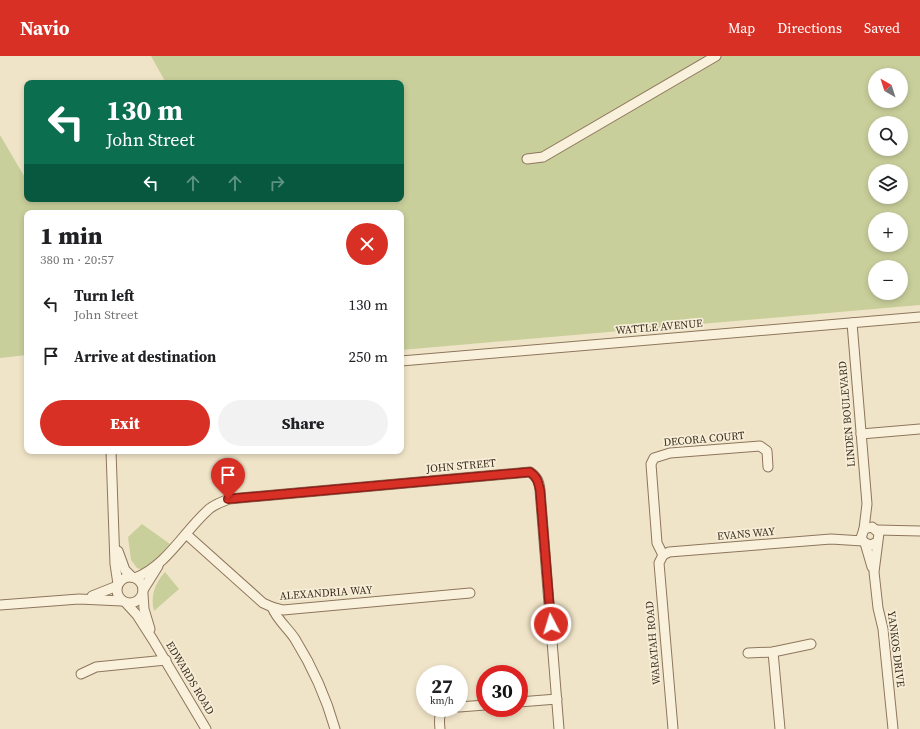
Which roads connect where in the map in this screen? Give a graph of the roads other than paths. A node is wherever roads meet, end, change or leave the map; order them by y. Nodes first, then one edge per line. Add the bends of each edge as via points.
1 (716, 56) edge
2 (527, 159) dead end
3 (920, 317) edge
4 (852, 323) junction
5 (404, 361) edge
6 (920, 429) edge
7 (861, 434) junction
8 (111, 454) edge
9 (768, 467) dead end
10 (867, 504) junction
11 (920, 531) edge
12 (186, 534) junction
13 (877, 535) junction
14 (863, 536) junction
15 (115, 544) junction
16 (663, 555) junction
17 (160, 563) junction
18 (874, 572) junction
19 (134, 578) junction
20 (118, 585) junction
21 (143, 592) junction
22 (470, 593) dead end
23 (79, 599) junction
24 (124, 602) junction
25 (0, 605) edge
26 (272, 607) junction
27 (153, 640) junction
28 (811, 644) dead end
29 (773, 652) junction
30 (748, 653) dead end
31 (166, 660) junction
32 (81, 674) dead end
33 (557, 699) junction
34 (528, 701) edge
35 (439, 717) edge
36 (206, 729) edge
37 (335, 729) edge
38 (440, 729) edge
39 (559, 729) edge
40 (673, 729) edge
41 (780, 729) edge
42 (892, 729) edge

1 - 2 street via 543,156
3 - 4 street, WATTLE AVENUE
4 - 5 street, WATTLE AVENUE
4 - 7 street, LINDEN BOULEVARD
6 - 7 street
7 - 10 street, LINDEN BOULEVARD
8 - 15 street
9 - 16 street, DECORA COURT via 767,450 760,446 670,453 654,458 651,464 657,543
10 - 13 street, YANKOS DRIVE
10 - 14 street, YANKOS DRIVE
11 - 13 street
12 - 17 street, JOHN STREET
12 - 26 street, ALEXANDRIA WAY via 263,603
12 - 33 street, JOHN STREET via 208,509 228,499 530,472 535,476 540,490
13 - 14 street via 869,527
13 - 14 street via 871,545
13 - 18 street, YANKOS DRIVE
14 - 16 street, EVANS WAY via 669,552
14 - 18 street, YANKOS DRIVE
15 - 19 street via 125,570
15 - 20 street
16 - 40 street, WARATAH ROAD via 659,564
17 - 19 street, JOHN STREET via 147,573
17 - 21 street, JOHN STREET
18 - 42 street, YANKOS DRIVE via 883,629
19 - 20 street via 124,578
19 - 21 street via 141,583
20 - 23 street via 101,594
20 - 24 street via 117,594
21 - 24 street via 134,603
21 - 27 street, EDWARDS ROAD via 144,609
22 - 26 street, ALEXANDRIA WAY via 283,610
23 - 24 street
23 - 25 street
24 - 27 street, EDWARDS ROAD via 137,615
26 - 37 street via 274,614 294,637 308,660 323,692
27 - 31 street, EDWARDS ROAD
28 - 29 street
29 - 30 street
29 - 41 street
31 - 32 street via 96,667
31 - 36 street, EDWARDS ROAD
33 - 34 street
33 - 39 street, JOHN STREET
35 - 38 street

